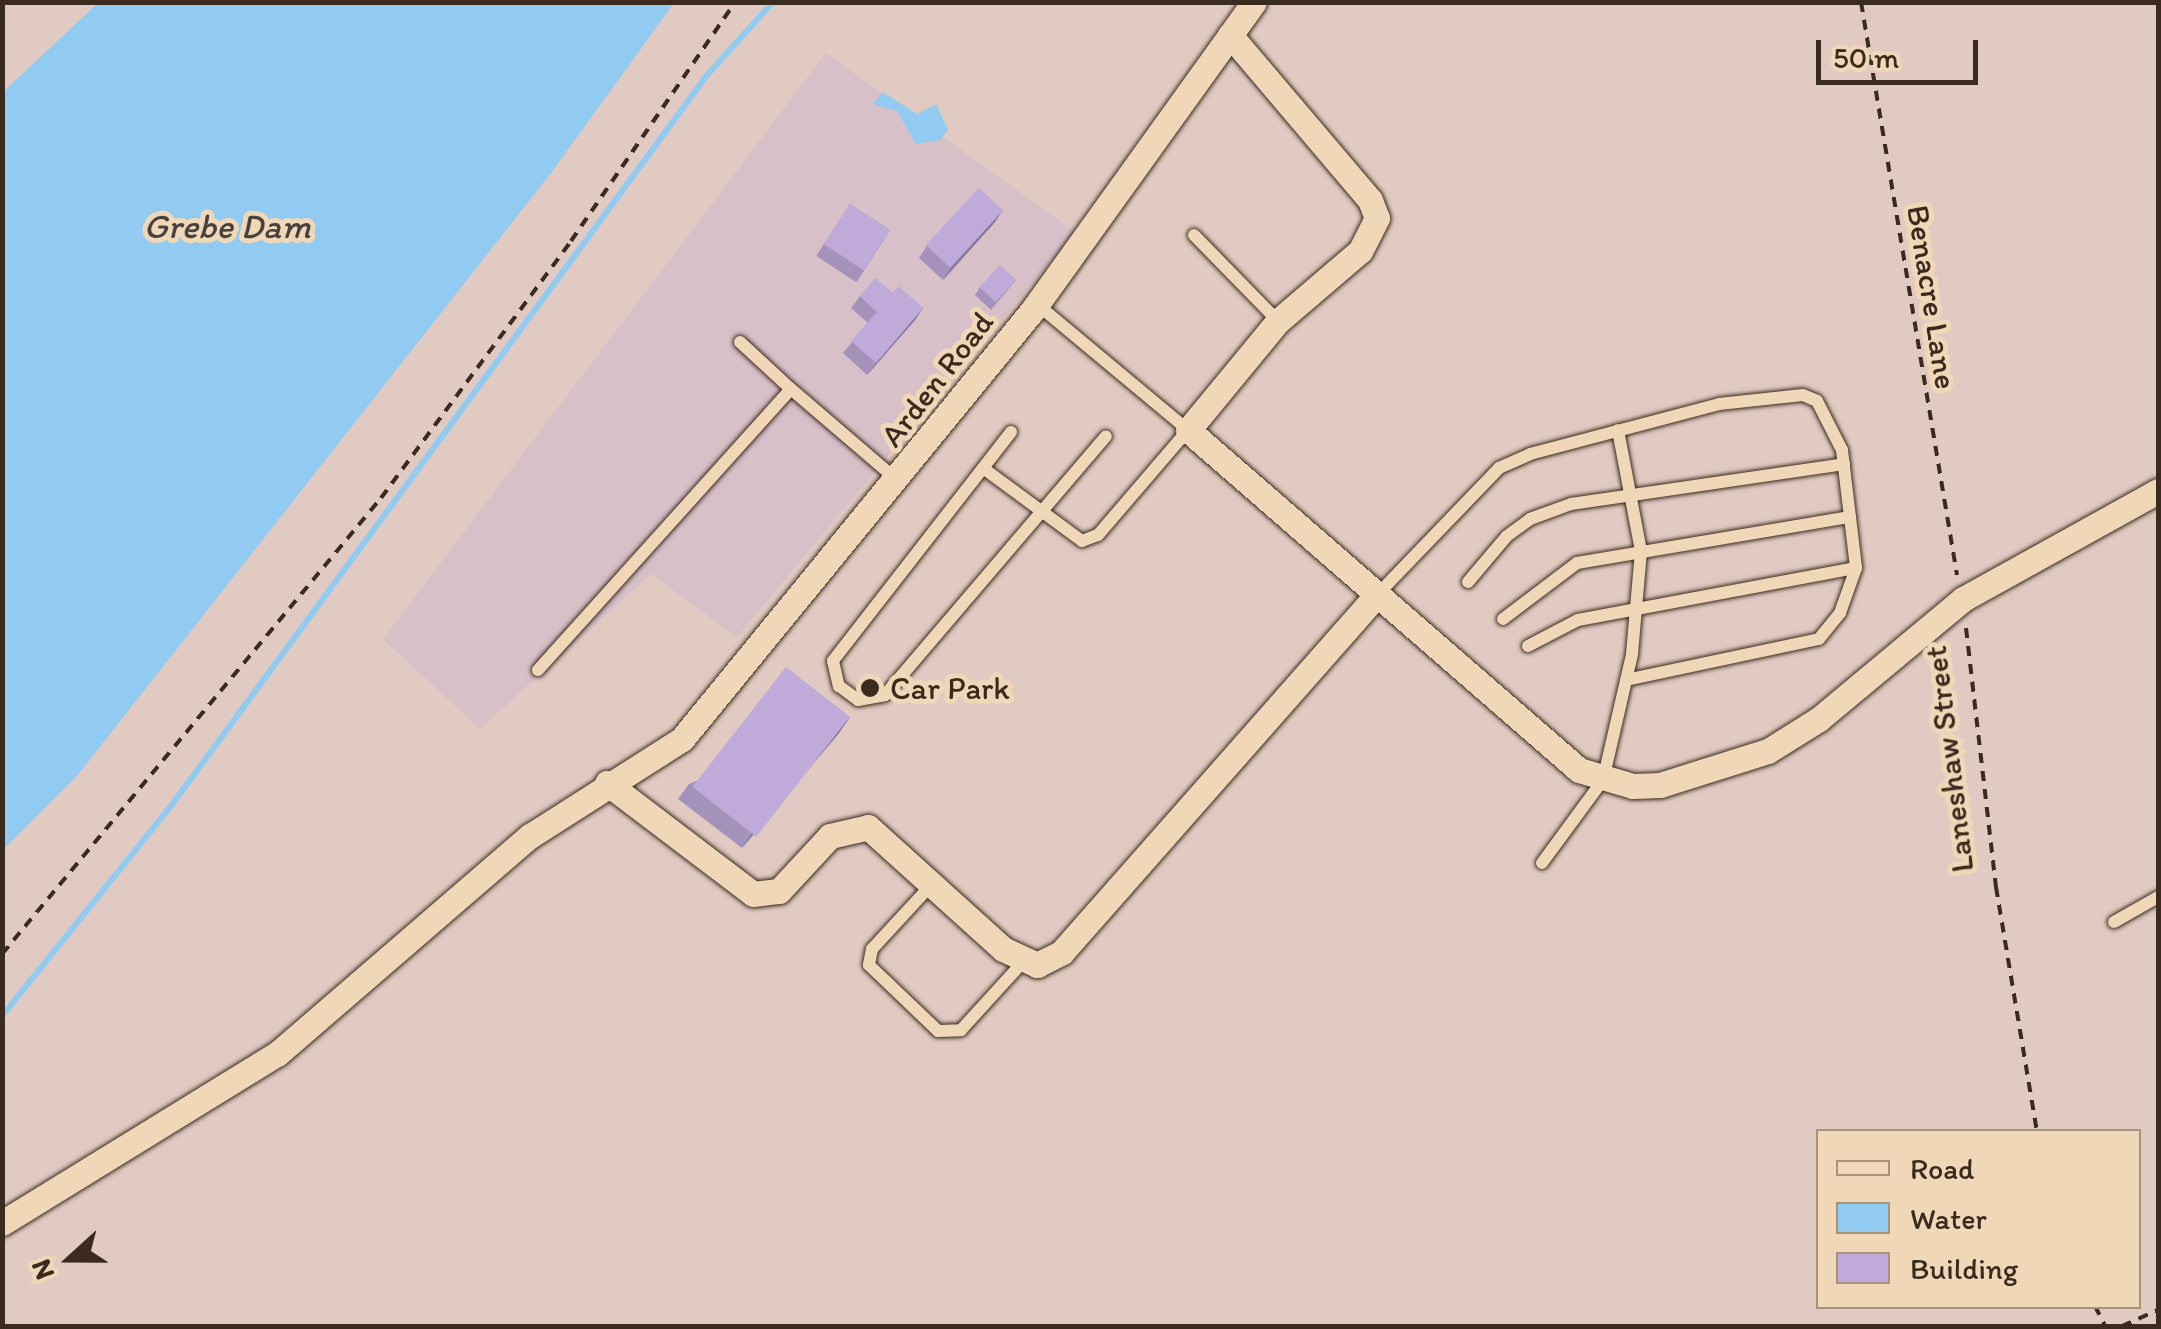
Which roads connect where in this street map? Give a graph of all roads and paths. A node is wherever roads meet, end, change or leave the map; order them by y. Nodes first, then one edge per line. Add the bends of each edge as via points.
1 (734, 2) edge
2 (1254, 2) edge
3 (1860, 2) edge
4 (1230, 35) junction
5 (1194, 235) dead end
6 (1037, 304) junction
7 (1278, 321) junction
8 (740, 342) dead end
9 (791, 389) junction
10 (1188, 430) junction
11 (1618, 430) junction
12 (1010, 432) dead end
13 (1106, 436) dead end
14 (1844, 464) junction
15 (983, 468) junction
16 (898, 480) junction
17 (2158, 491) edge
18 (1634, 496) junction
19 (1041, 514) junction
20 (1850, 517) junction
21 (1640, 552) junction
22 (1856, 568) junction
23 (1468, 582) dead end
24 (1376, 596) junction
25 (1963, 599) junction
26 (1636, 608) junction
27 (1503, 618) dead end
28 (1528, 646) dead end
29 (538, 670) dead end
30 (1626, 680) junction
31 (1603, 780) junction
32 (607, 783) junction
33 (1542, 863) dead end
34 (933, 883) junction
35 (2158, 897) edge
36 (2114, 922) dead end
37 (2, 954) edge
38 (1022, 962) junction
39 (2036, 1129) edge
40 (2, 1223) edge
41 (2158, 1310) edge
42 (2122, 1326) edge

1 - 37 path via 381,498
2 - 4 street, Arden Road
3 - 25 path, Benacre Lane
4 - 6 street, Arden Road
4 - 7 street via 1370,200 1377,218 1360,251
5 - 7 lane
6 - 10 lane
6 - 16 street, Arden Road
7 - 10 street
8 - 9 lane
9 - 16 lane
9 - 29 lane
10 - 19 lane via 1091,540 1072,540
10 - 24 street
11 - 14 lane via 1719,404 1803,394 1828,411
11 - 18 lane
11 - 24 lane via 1498,468
12 - 15 lane
13 - 19 lane
14 - 18 lane
14 - 20 lane
15 - 19 lane
15 - 19 lane via 833,661 834,675 850,695 867,702 885,695
16 - 32 street, Arden Road via 710,711 640,769
17 - 25 street, Laneshaw Street
18 - 21 lane
18 - 23 lane via 1530,518
20 - 21 lane
20 - 22 lane
21 - 26 lane
21 - 27 lane via 1576,562
22 - 26 lane
22 - 30 lane via 1840,612 1819,639
24 - 31 street via 1559,756
24 - 38 street via 1062,952 1037,965
25 - 31 street via 1819,719 1768,751 1660,785
25 - 39 path, Laneshaw Street via 1996,888
26 - 28 lane via 1578,620
26 - 30 lane
30 - 31 lane
31 - 33 lane
32 - 34 street via 753,894 779,891 830,836 856,825 880,834
32 - 40 street, Arden Road via 518,847 277,1054
34 - 38 street
34 - 38 lane via 872,949 869,965 938,1031 960,1030
35 - 36 lane
41 - 42 path

